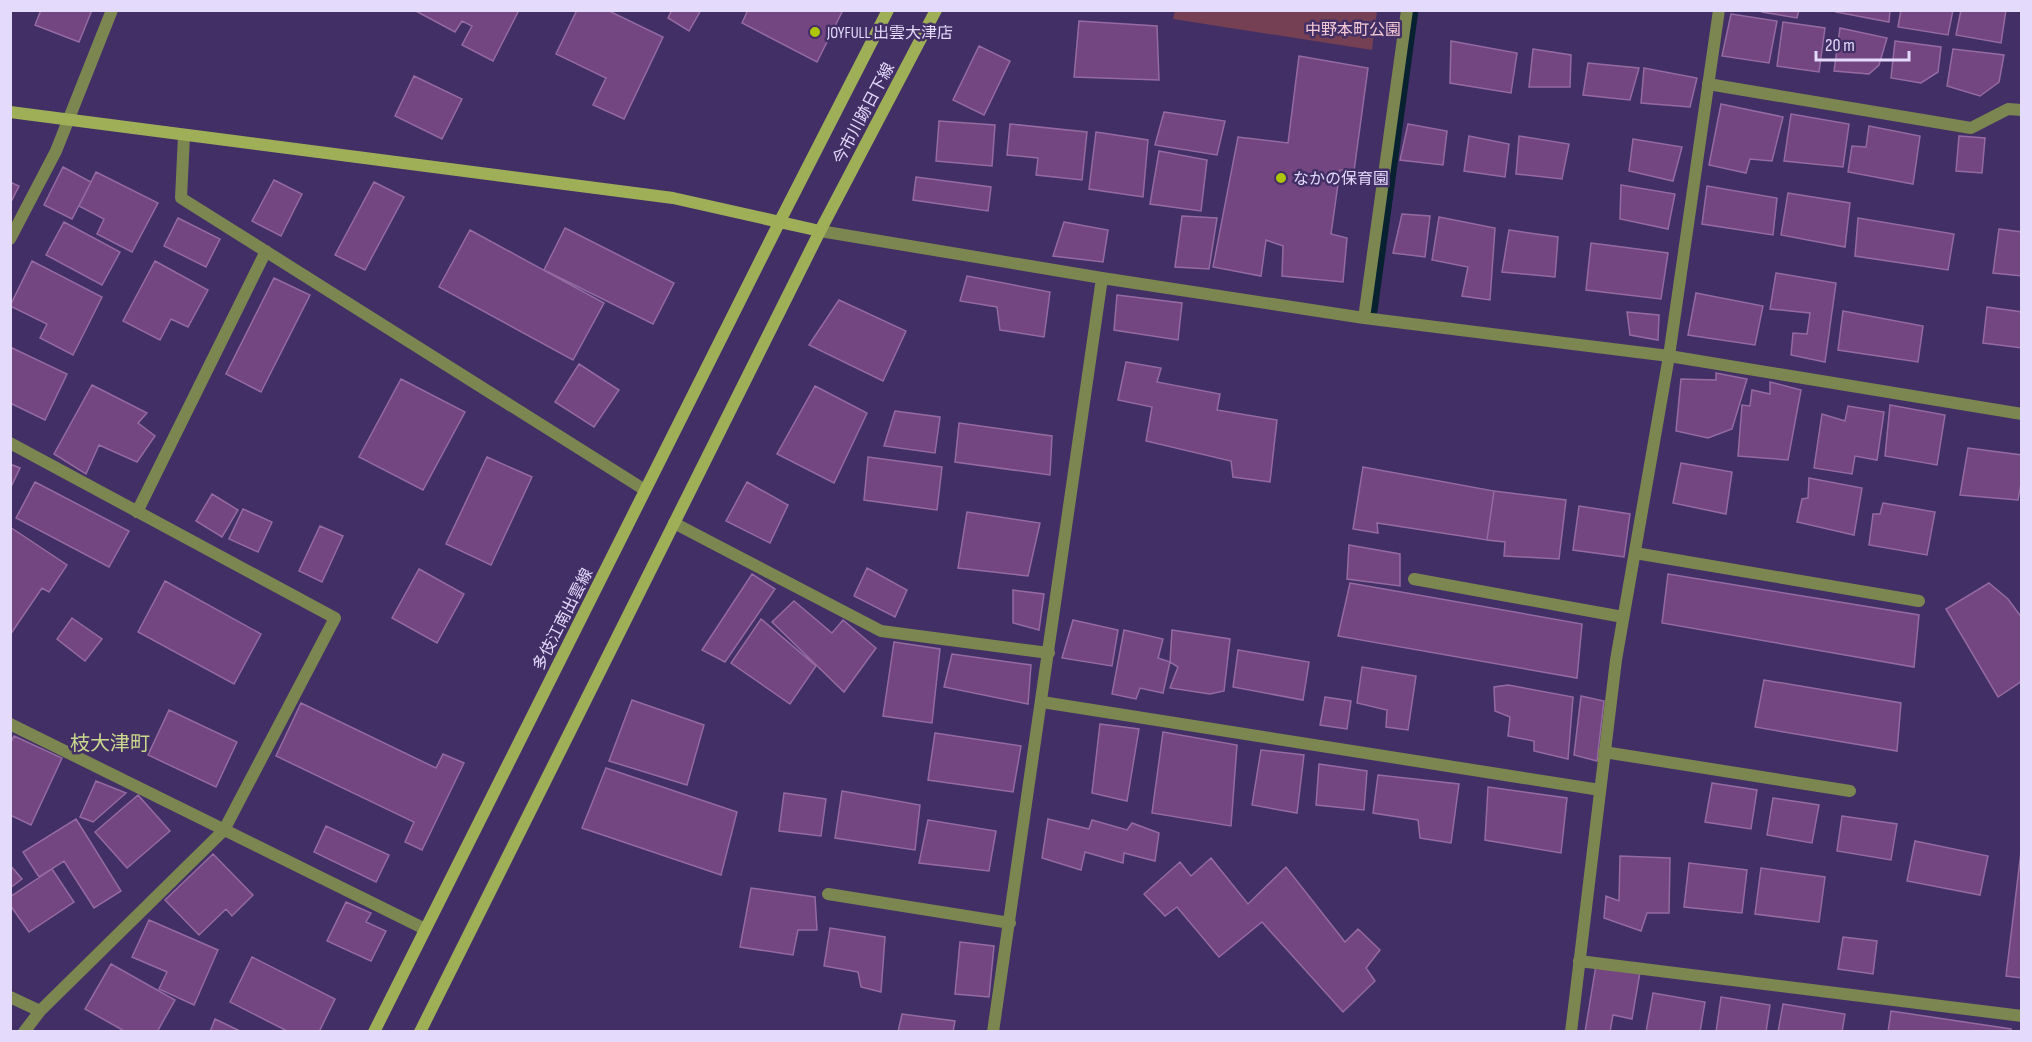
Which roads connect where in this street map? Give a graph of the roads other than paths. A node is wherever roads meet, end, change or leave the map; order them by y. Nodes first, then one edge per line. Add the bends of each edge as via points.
1 (112, 10) edge
2 (888, 10) edge
3 (936, 10) edge
4 (1407, 10) edge
5 (1719, 10) edge
6 (1708, 84) junction
7 (2022, 111) edge
8 (10, 112) edge
9 (68, 121) junction
10 (184, 136) junction
11 (780, 221) junction
12 (820, 231) junction
13 (10, 239) edge
14 (266, 251) junction
15 (1102, 278) junction
16 (1364, 318) junction
17 (1669, 356) junction
18 (2022, 414) edge
19 (10, 443) edge
20 (645, 490) junction
21 (137, 512) junction
22 (674, 523) junction
23 (1635, 553) junction
24 (1414, 579) dead end
25 (1919, 601) dead end
26 (1623, 617) junction
27 (1049, 653) junction
28 (1042, 702) junction
29 (10, 724) edge
30 (1604, 752) junction
31 (1600, 790) junction
32 (1850, 791) dead end
33 (224, 830) junction
34 (828, 894) dead end
35 (1010, 923) junction
36 (425, 929) junction
37 (1579, 961) junction
38 (10, 998) edge
39 (40, 1011) junction
40 (2022, 1016) edge
41 (24, 1032) edge
42 (374, 1032) edge
43 (420, 1032) edge
44 (993, 1032) edge
45 (1571, 1032) edge

1 - 9 street
2 - 11 main road, 多伎江南出雲線
3 - 12 main road, 今市川跡日下線
4 - 16 street
5 - 6 street
6 - 7 street via 1971,128 2008,109
6 - 17 street
8 - 9 main road
9 - 10 main road
9 - 13 street
10 - 11 main road via 673,198
10 - 14 street via 181,198
11 - 12 main road
11 - 20 main road, 多伎江南出雲線
12 - 15 street
12 - 22 main road
14 - 20 street
14 - 21 street
15 - 16 street
15 - 27 street
16 - 17 street
17 - 18 street
17 - 23 street
19 - 21 street
20 - 36 main road, 多伎江南出雲線
21 - 33 street via 335,618
22 - 27 street via 881,631
22 - 43 main road
23 - 25 street
23 - 26 street
24 - 26 street
26 - 30 street
27 - 28 street
28 - 31 street
28 - 35 street
29 - 33 street
30 - 31 street
30 - 32 street
31 - 37 street
33 - 36 street
33 - 39 street
34 - 35 street
35 - 44 street
36 - 42 main road, 多伎江南出雲線
37 - 40 street
37 - 45 street
38 - 39 street
39 - 41 street

